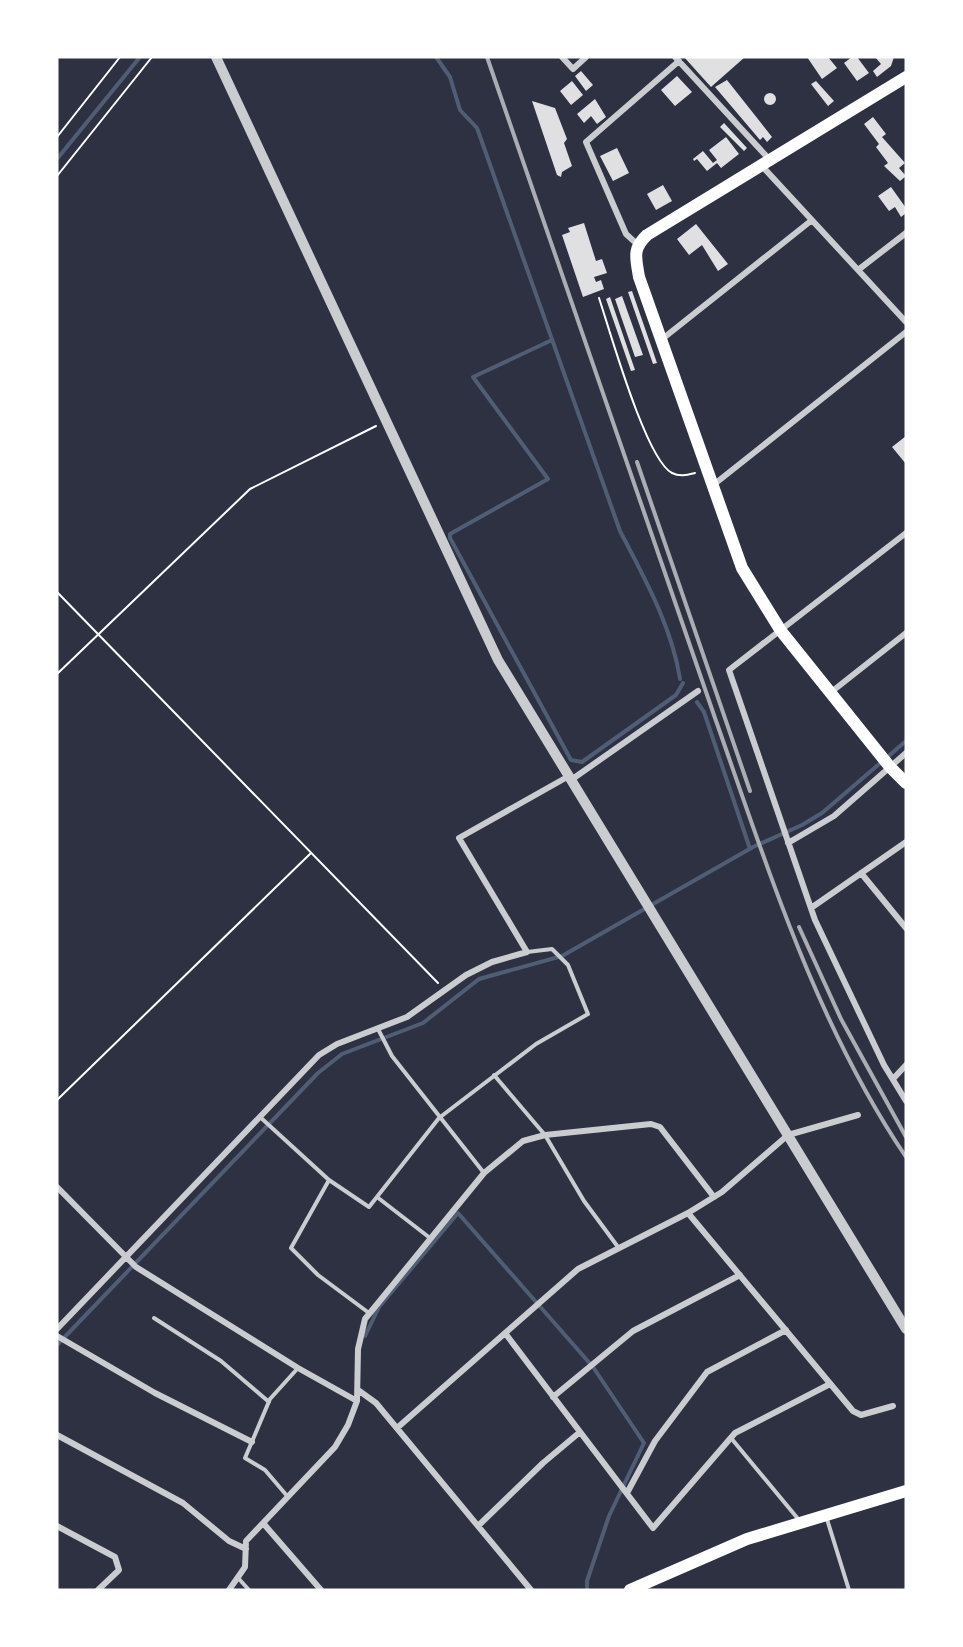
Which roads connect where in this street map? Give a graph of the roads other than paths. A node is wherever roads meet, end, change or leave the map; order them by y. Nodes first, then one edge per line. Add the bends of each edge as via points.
1 (216, 57) edge
2 (562, 57) edge
3 (586, 57) edge
4 (677, 59) edge
5 (906, 77) edge
6 (766, 163) junction
7 (812, 220) junction
8 (906, 233) edge
9 (637, 244) junction
10 (858, 270) junction
11 (906, 322) edge
12 (906, 332) edge
13 (661, 340) junction
14 (712, 486) junction
15 (906, 533) edge
16 (780, 631) junction
17 (906, 633) edge
18 (698, 691) dead end
19 (829, 694) junction
20 (906, 753) edge
21 (885, 761) junction
22 (570, 778) junction
23 (906, 783) edge
24 (906, 842) edge
25 (788, 843) junction
26 (861, 873) junction
27 (811, 908) junction
28 (906, 928) edge
29 (527, 952) junction
30 (379, 1032) junction
31 (906, 1065) edge
32 (494, 1075) junction
33 (893, 1079) junction
34 (901, 1093) junction
35 (894, 1097) dead end
36 (906, 1101) edge
37 (858, 1115) dead end
38 (439, 1118) junction
39 (262, 1119) junction
40 (545, 1135) junction
41 (788, 1135) junction
42 (484, 1173) junction
43 (329, 1180) junction
44 (57, 1187) edge
45 (377, 1197) junction
46 (714, 1197) junction
47 (688, 1213) junction
48 (430, 1238) junction
49 (618, 1247) junction
50 (127, 1259) junction
51 (740, 1275) junction
52 (369, 1313) junction
53 (154, 1318) dead end
54 (57, 1329) edge
55 (906, 1329) edge
56 (786, 1330) junction
57 (505, 1334) junction
58 (57, 1336) edge
59 (298, 1368) junction
60 (830, 1384) junction
61 (358, 1390) junction
62 (553, 1397) junction
63 (357, 1401) junction
64 (269, 1402) junction
65 (893, 1406) dead end
66 (397, 1428) junction
67 (580, 1432) junction
68 (57, 1435) edge
69 (731, 1438) junction
70 (252, 1442) junction
71 (906, 1491) edge
72 (626, 1492) junction
73 (288, 1497) junction
74 (826, 1515) junction
75 (263, 1523) junction
76 (802, 1523) junction
77 (57, 1526) edge
78 (478, 1526) junction
79 (246, 1549) junction
80 (239, 1579) junction
81 (98, 1590) edge
82 (229, 1590) edge
83 (249, 1590) edge
84 (321, 1590) edge
85 (531, 1590) edge
86 (630, 1590) edge
87 (849, 1590) edge

1 - 22 street via 498,660
2 - 3 street via 573,69
4 - 6 street
4 - 9 street via 586,142 626,234
5 - 6 main road
6 - 7 street
6 - 9 main road
7 - 10 street
7 - 13 street
8 - 10 street
9 - 13 main road via 639,277
10 - 11 street
12 - 14 street
13 - 14 main road
14 - 16 main road via 742,568
15 - 16 street
16 - 19 main road
16 - 25 street via 729,670
17 - 19 street
18 - 22 street
19 - 21 main road
20 - 21 street
21 - 23 main road
21 - 25 street via 834,816
22 - 29 street via 459,838
22 - 41 street
24 - 26 street
25 - 27 street
26 - 27 street
26 - 28 street
27 - 33 street via 848,993
29 - 30 street via 466,975
29 - 32 lane via 552,949 563,958 588,1014 536,1044
30 - 38 lane
30 - 39 street via 337,1044 319,1055
31 - 33 street
32 - 38 lane
32 - 40 lane
33 - 34 street
34 - 35 street
34 - 36 street
37 - 41 street
38 - 42 lane
38 - 45 lane
39 - 43 lane
39 - 50 street
40 - 42 street via 524,1141
40 - 46 street via 651,1124 660,1127
40 - 49 lane via 584,1201
41 - 46 street
41 - 55 street
42 - 48 street
43 - 45 lane via 369,1207
43 - 52 lane via 291,1248 318,1275
44 - 50 street
45 - 48 lane
46 - 47 street
47 - 49 street
47 - 51 street
48 - 52 street
49 - 57 street via 578,1269
50 - 54 street
50 - 59 street
51 - 56 street
51 - 62 street via 633,1331
52 - 61 street via 358,1349
53 - 64 lane via 221,1361
56 - 60 street
56 - 72 street via 706,1372 655,1441
57 - 62 street
57 - 66 street
58 - 70 street via 155,1393
59 - 63 street
59 - 64 lane
60 - 65 street via 861,1415
60 - 69 street
61 - 63 street
61 - 66 street via 376,1403
62 - 67 street
63 - 73 street via 335,1447
64 - 70 lane
66 - 78 street
67 - 72 street
67 - 78 street
68 - 79 street via 183,1503 229,1541
69 - 72 street via 653,1528
69 - 76 lane
70 - 73 lane via 245,1458 265,1470
71 - 74 main road
73 - 75 street
74 - 76 main road
74 - 87 lane
75 - 79 street via 246,1540
75 - 84 street
76 - 86 main road via 747,1539
77 - 81 street via 115,1557 119,1569
78 - 85 street
79 - 80 street via 245,1567
80 - 82 street
80 - 83 lane

